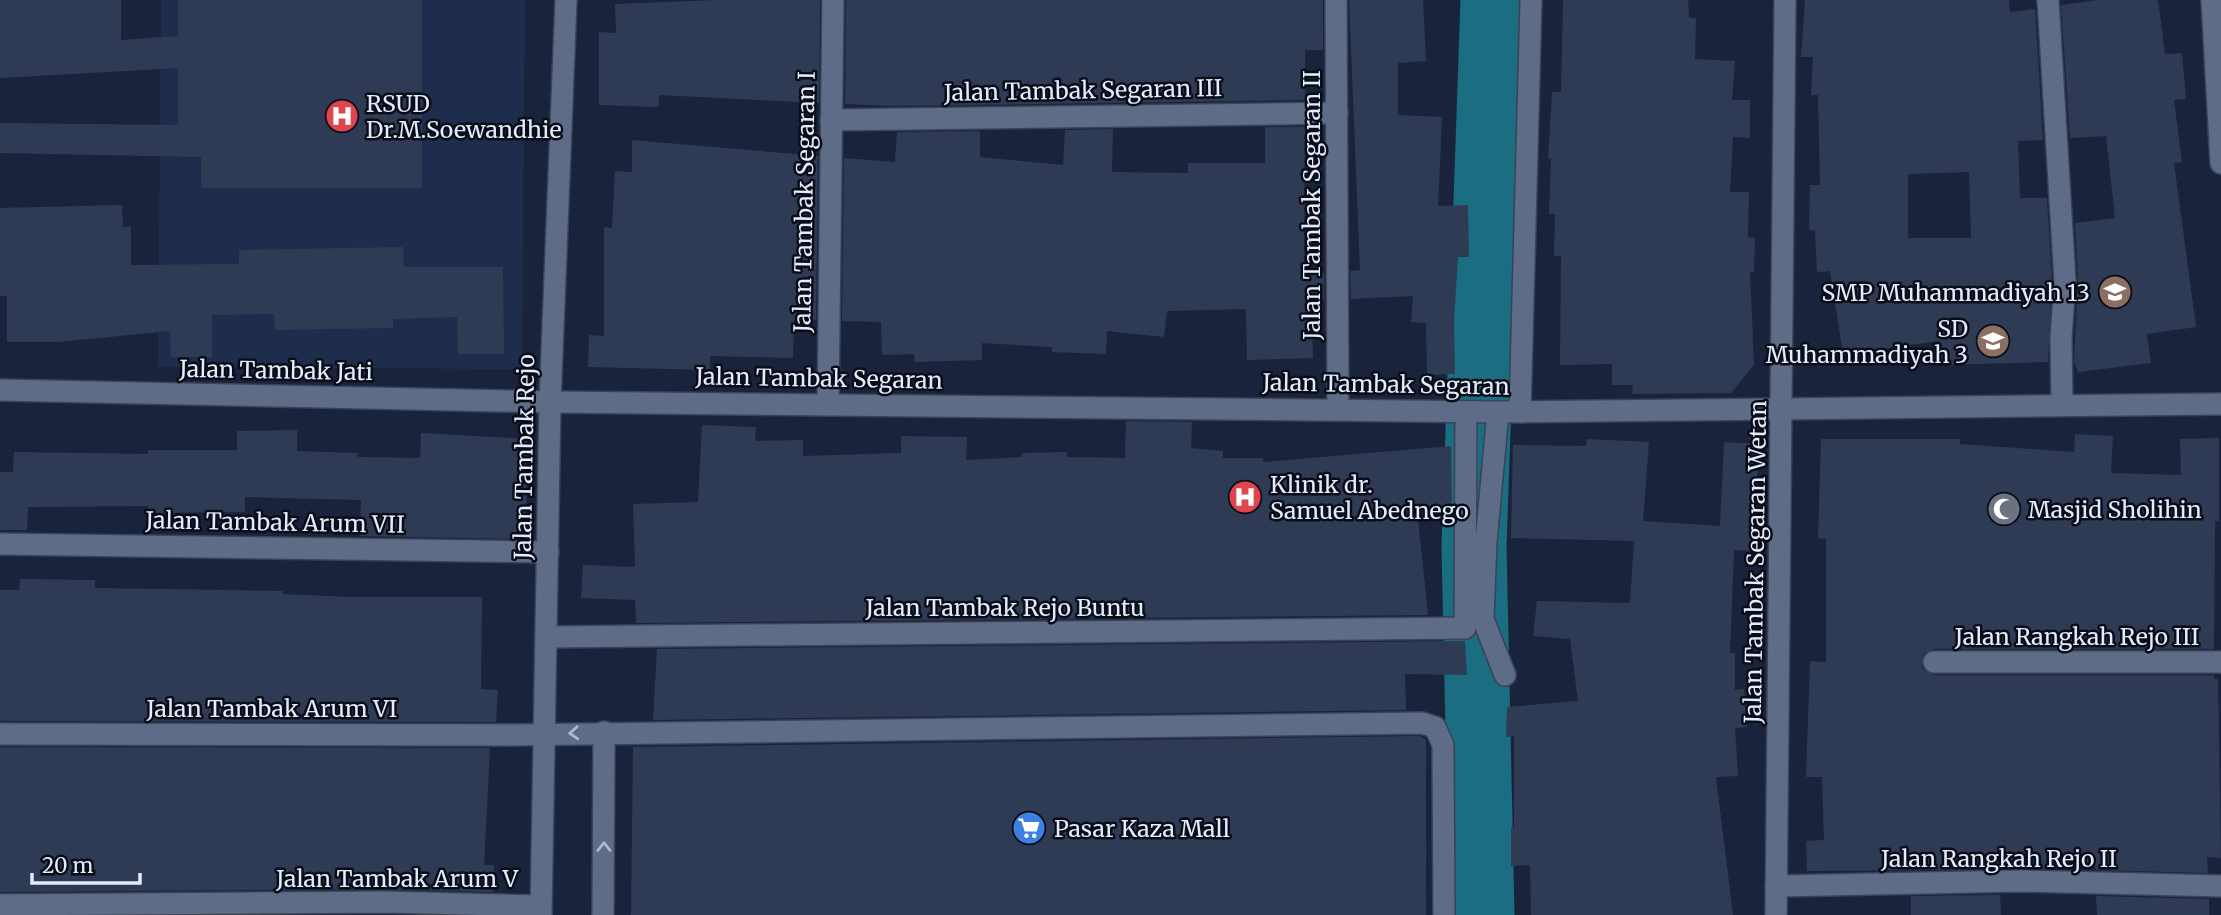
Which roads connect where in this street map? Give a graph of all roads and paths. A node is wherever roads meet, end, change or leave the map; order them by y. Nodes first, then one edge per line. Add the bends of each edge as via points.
1 (566, 0) edge
2 (833, 0) edge
3 (1336, 0) edge
4 (1531, 0) edge
5 (1785, 0) edge
6 (2048, 0) edge
7 (2212, 0) edge
8 (1337, 113) junction
9 (831, 120) junction
10 (2221, 163) edge
11 (0, 390) edge
12 (550, 402) junction
13 (2221, 404) edge
14 (828, 405) junction
15 (2062, 405) junction
16 (1338, 409) junction
17 (1783, 409) junction
18 (1465, 412) junction
19 (1498, 412) junction
20 (1520, 412) junction
21 (0, 544) edge
22 (548, 552) junction
23 (546, 637) junction
24 (1934, 662) dead end
25 (2221, 662) edge
26 (1505, 675) dead end
27 (604, 732) junction
28 (0, 734) edge
29 (545, 735) junction
30 (1776, 886) junction
31 (2221, 886) edge
32 (0, 905) edge
33 (541, 910) edge
34 (603, 915) edge
35 (1444, 915) edge
36 (1776, 915) edge

1 - 12 street, Jalan Tambak Rejo
2 - 9 street, Jalan Tambak Segaran I
3 - 8 street, Jalan Tambak Segaran II
4 - 20 street
5 - 17 street, Jalan Tambak Segaran Wetan
6 - 15 street via 2065,269
7 - 10 street
8 - 9 street, Jalan Tambak Segaran III
8 - 16 street, Jalan Tambak Segaran II
9 - 14 street, Jalan Tambak Segaran I
11 - 12 street, Jalan Tambak Jati
12 - 14 street, Jalan Tambak Segaran
12 - 22 street, Jalan Tambak Rejo
13 - 15 street, Jalan Tambak Segaran
14 - 16 street, Jalan Tambak Segaran
15 - 17 street, Jalan Tambak Segaran
16 - 18 street, Jalan Tambak Segaran
17 - 20 street, Jalan Tambak Segaran
17 - 30 street, Jalan Tambak Segaran Wetan
18 - 19 street, Jalan Tambak Segaran
18 - 23 street, Jalan Tambak Rejo Buntu via 1465,628
19 - 20 street, Jalan Tambak Segaran
19 - 26 street via 1483,620
21 - 22 street, Jalan Tambak Arum VII
22 - 23 street, Jalan Tambak Rejo
23 - 29 street, Jalan Tambak Rejo
24 - 25 street, Jalan Rangkah Rejo III
27 -> 29 street, Jalan Tambak Arum VI
34 -> 27 street
27 - 35 street, Jalan Tambak Arum VI via 1422,723 1435,727 1443,745
28 - 29 street, Jalan Tambak Arum VI
29 - 33 street, Jalan Tambak Rejo
30 - 31 street, Jalan Rangkah Rejo II via 2020,881
30 - 36 street, Jalan Tambak Segaran Wetan
32 - 33 street, Jalan Tambak Arum V via 384,902

